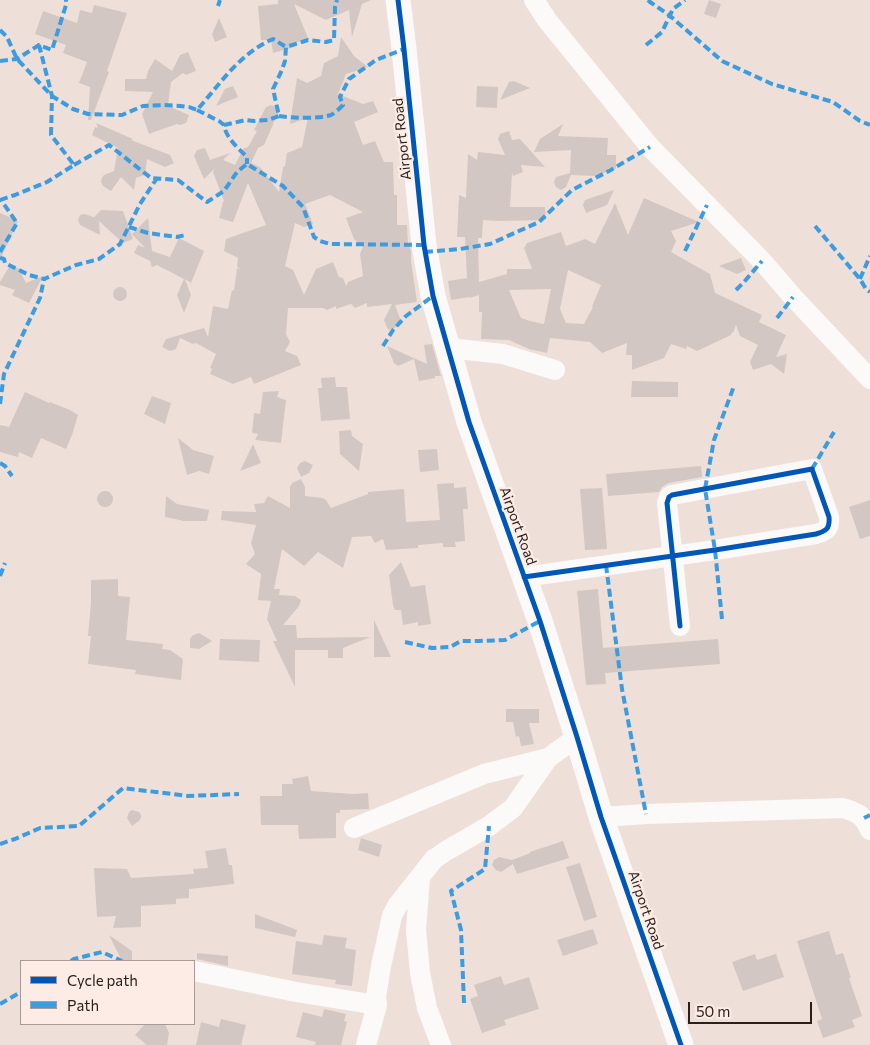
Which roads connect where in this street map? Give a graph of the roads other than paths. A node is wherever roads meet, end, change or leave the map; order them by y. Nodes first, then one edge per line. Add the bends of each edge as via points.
1 (398, 0) edge
2 (534, 0) edge
3 (449, 348) junction
4 (555, 370) dead end
5 (870, 378) edge
6 (672, 556) junction
7 (524, 577) junction
8 (680, 626) dead end
9 (578, 737) junction
10 (548, 758) junction
11 (601, 817) junction
12 (354, 828) dead end
13 (870, 830) edge
14 (420, 878) junction
15 (195, 971) edge
16 (377, 1005) junction
17 (366, 1045) edge
18 (441, 1045) edge
19 (681, 1045) edge

1 - 3 street, Airport Road via 424,245 433,296
2 - 5 street via 650,147
3 - 4 street via 503,354
3 - 7 street, Airport Road via 469,422
6 - 6 street via 667,503 672,495 812,469 829,518 830,524 823,532
6 - 7 street
6 - 8 street
7 - 9 street, Airport Road
9 - 10 street
9 - 11 street, Airport Road
10 - 12 street via 484,774
10 - 14 street via 513,808 434,859
11 - 13 street via 843,808 864,818
11 - 19 street, Airport Road
14 - 16 street via 392,916 381,966
14 - 18 street via 416,930 420,973 427,1008
15 - 16 street
16 - 17 street

